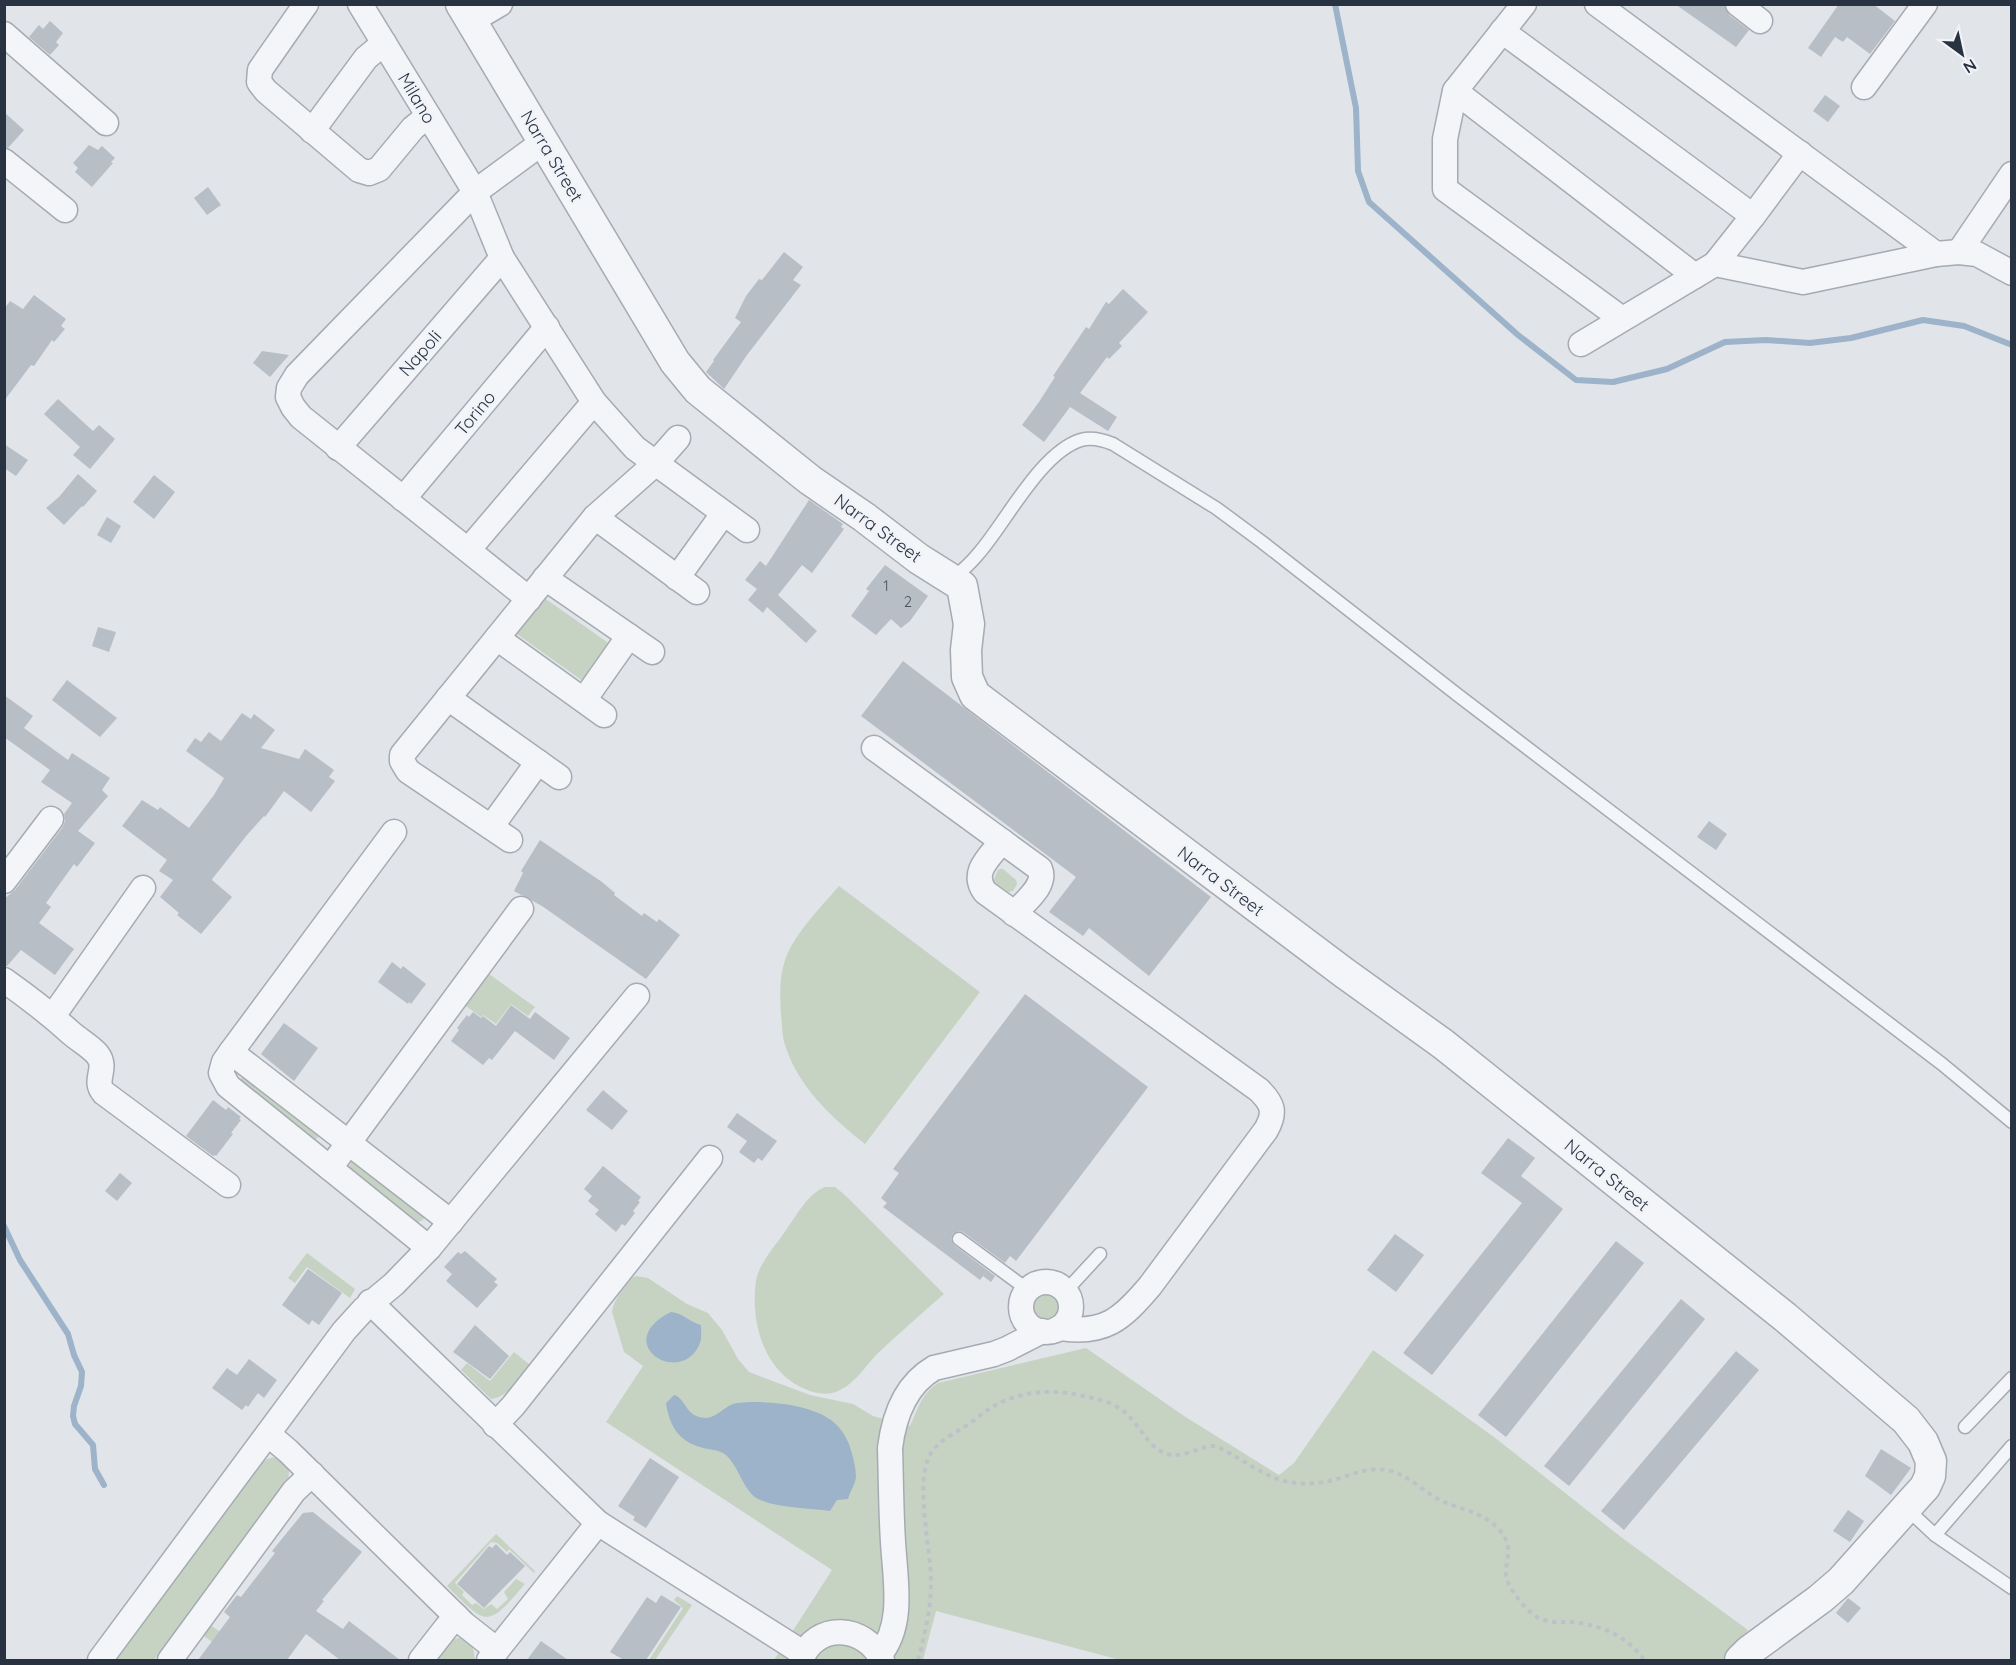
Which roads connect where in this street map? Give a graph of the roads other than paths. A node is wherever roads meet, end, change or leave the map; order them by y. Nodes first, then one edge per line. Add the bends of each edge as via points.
1 (306, 4) edge
2 (360, 4) edge
3 (500, 4) edge
4 (1524, 4) edge
5 (1597, 4) edge
6 (1738, 4) edge
7 (1925, 4) edge
8 (466, 13) edge
9 (1760, 21) dead end
10 (1502, 31) junction
11 (4, 34) edge
12 (384, 43) junction
13 (1864, 87) dead end
14 (1455, 91) junction
15 (428, 116) junction
16 (106, 123) dead end
17 (312, 131) junction
18 (543, 142) junction
19 (1800, 153) junction
20 (4, 161) edge
21 (2012, 174) edge
22 (475, 192) junction
23 (65, 210) dead end
24 (1753, 216) junction
25 (1947, 253) junction
26 (502, 258) junction
27 (1705, 270) junction
28 (2012, 273) edge
29 (1622, 319) junction
30 (547, 327) junction
31 (1581, 344) dead end
32 (594, 402) junction
33 (678, 438) dead end
34 (338, 448) junction
35 (656, 463) junction
36 (403, 499) junction
37 (723, 514) junction
38 (595, 517) junction
39 (747, 530) dead end
40 (469, 549) junction
41 (677, 578) junction
42 (545, 579) junction
43 (952, 579) junction
44 (696, 592) dead end
45 (529, 599) junction
46 (629, 636) junction
47 (497, 638) junction
48 (652, 652) dead end
49 (448, 698) junction
50 (584, 700) junction
51 (604, 715) dead end
52 (874, 748) dead end
53 (538, 762) junction
54 (559, 777) dead end
55 (51, 819) dead end
56 (394, 831) dead end
57 (1002, 841) junction
58 (4, 881) edge
59 (143, 888) dead end
60 (521, 909) dead end
61 (1014, 914) junction
62 (4, 980) edge
63 (637, 996) dead end
64 (53, 1016) junction
65 (231, 1052) junction
66 (2012, 1122) edge
67 (349, 1143) junction
68 (710, 1158) dead end
69 (330, 1168) junction
70 (228, 1185) dead end
71 (451, 1222) junction
72 (959, 1239) dead end
73 (429, 1248) junction
74 (1100, 1254) dead end
75 (1028, 1290) junction
76 (1065, 1292) junction
77 (370, 1302) junction
78 (1050, 1329) junction
79 (2012, 1378) edge
80 (495, 1425) junction
81 (1965, 1427) dead end
82 (268, 1434) junction
83 (2012, 1446) edge
84 (312, 1474) junction
85 (1906, 1508) junction
86 (598, 1523) junction
87 (1935, 1535) junction
88 (2012, 1588) edge
89 (456, 1616) junction
90 (494, 1655) edge
91 (802, 1657) edge
92 (880, 1658) edge
93 (100, 1660) edge
94 (170, 1660) edge
95 (422, 1660) edge
96 (1740, 1660) edge

1 - 17 street via 260,70 259,81 266,92
2 - 12 street, Milano
3 - 8 street
4 - 10 street
5 - 19 street
6 - 9 street
7 - 13 street
8 - 18 street, Narra Street
10 - 14 street
10 - 24 street
11 - 16 street
12 - 15 street, Milano
12 - 17 street via 366,57
14 - 27 street
14 - 29 street via 1445,139 1445,189
15 - 17 street via 378,169 369,173 359,170
15 - 22 street, Milano
18 - 22 street
18 - 43 street, Narra Street via 687,379 810,480
19 - 24 street
19 - 25 street
20 - 23 street
21 - 25 street
22 - 26 street, Milano
22 - 34 street via 297,375 289,388 293,407
24 - 27 street
25 - 27 street via 1803,282
25 - 28 street via 1977,254
26 - 30 street, Milano
26 - 34 street, Napoli
27 - 29 street
29 - 31 street
30 - 32 street, Milano
30 - 36 street, Torino
32 - 35 street, Milano via 635,448
32 - 40 street
33 - 35 street
34 - 36 street
35 - 37 street, Milano
35 - 38 street
36 - 40 street
37 - 39 street, Milano
37 - 41 street
38 - 41 street
38 - 42 street
40 - 45 street
41 - 44 street
42 - 45 street
42 - 46 street
43 - 66 lane via 981,552 1048,462 1082,440 1113,444 1216,508 1262,542 1942,1064
43 - 85 street, Narra Street via 962,586 969,624 968,677 975,695 1443,1044 1785,1317 1898,1413 1923,1442 1930,1461 1925,1487
45 - 47 street
46 - 48 street
46 - 50 street
47 - 49 street
47 - 50 street
49 - 53 street
49 - 53 street via 402,755 408,771 501,834
50 - 51 street
52 - 57 street
53 - 54 street
55 - 58 street
56 - 65 street
57 - 61 street via 981,869 979,885
57 - 61 street via 1040,869 1042,875 1041,883
59 - 64 street
60 - 67 street
61 - 78 street via 1259,1090 1272,1108 1266,1130 1131,1308 1106,1325 1092,1329
62 - 64 street
63 - 71 street
64 - 70 street via 98,1055 103,1068 99,1083 104,1093
65 - 67 street
65 - 69 street via 221,1073 228,1086
67 - 69 street
67 - 71 street
68 - 80 street
69 - 73 street
71 - 73 street
72 - 75 lane
73 - 77 street via 399,1280
74 - 76 lane
75 - 76 street via 1047,1281
75 - 78 street via 1021,1304 1026,1321 1033,1328
76 - 78 street via 1070,1313 1066,1321
77 - 80 street
77 - 82 street
78 - 92 street via 994,1354 934,1368 909,1389 892,1431 890,1448 895,1614 890,1639
79 - 81 lane
80 - 86 street
82 - 84 street
82 - 93 street
83 - 87 lane
84 - 89 street
84 - 94 street via 294,1491
85 - 87 lane
85 - 96 street, Narra Street via 1841,1581
86 - 90 street
86 - 91 street
87 - 88 lane
89 - 90 street
89 - 95 street
91 - 92 street via 813,1642 840,1632 867,1640

